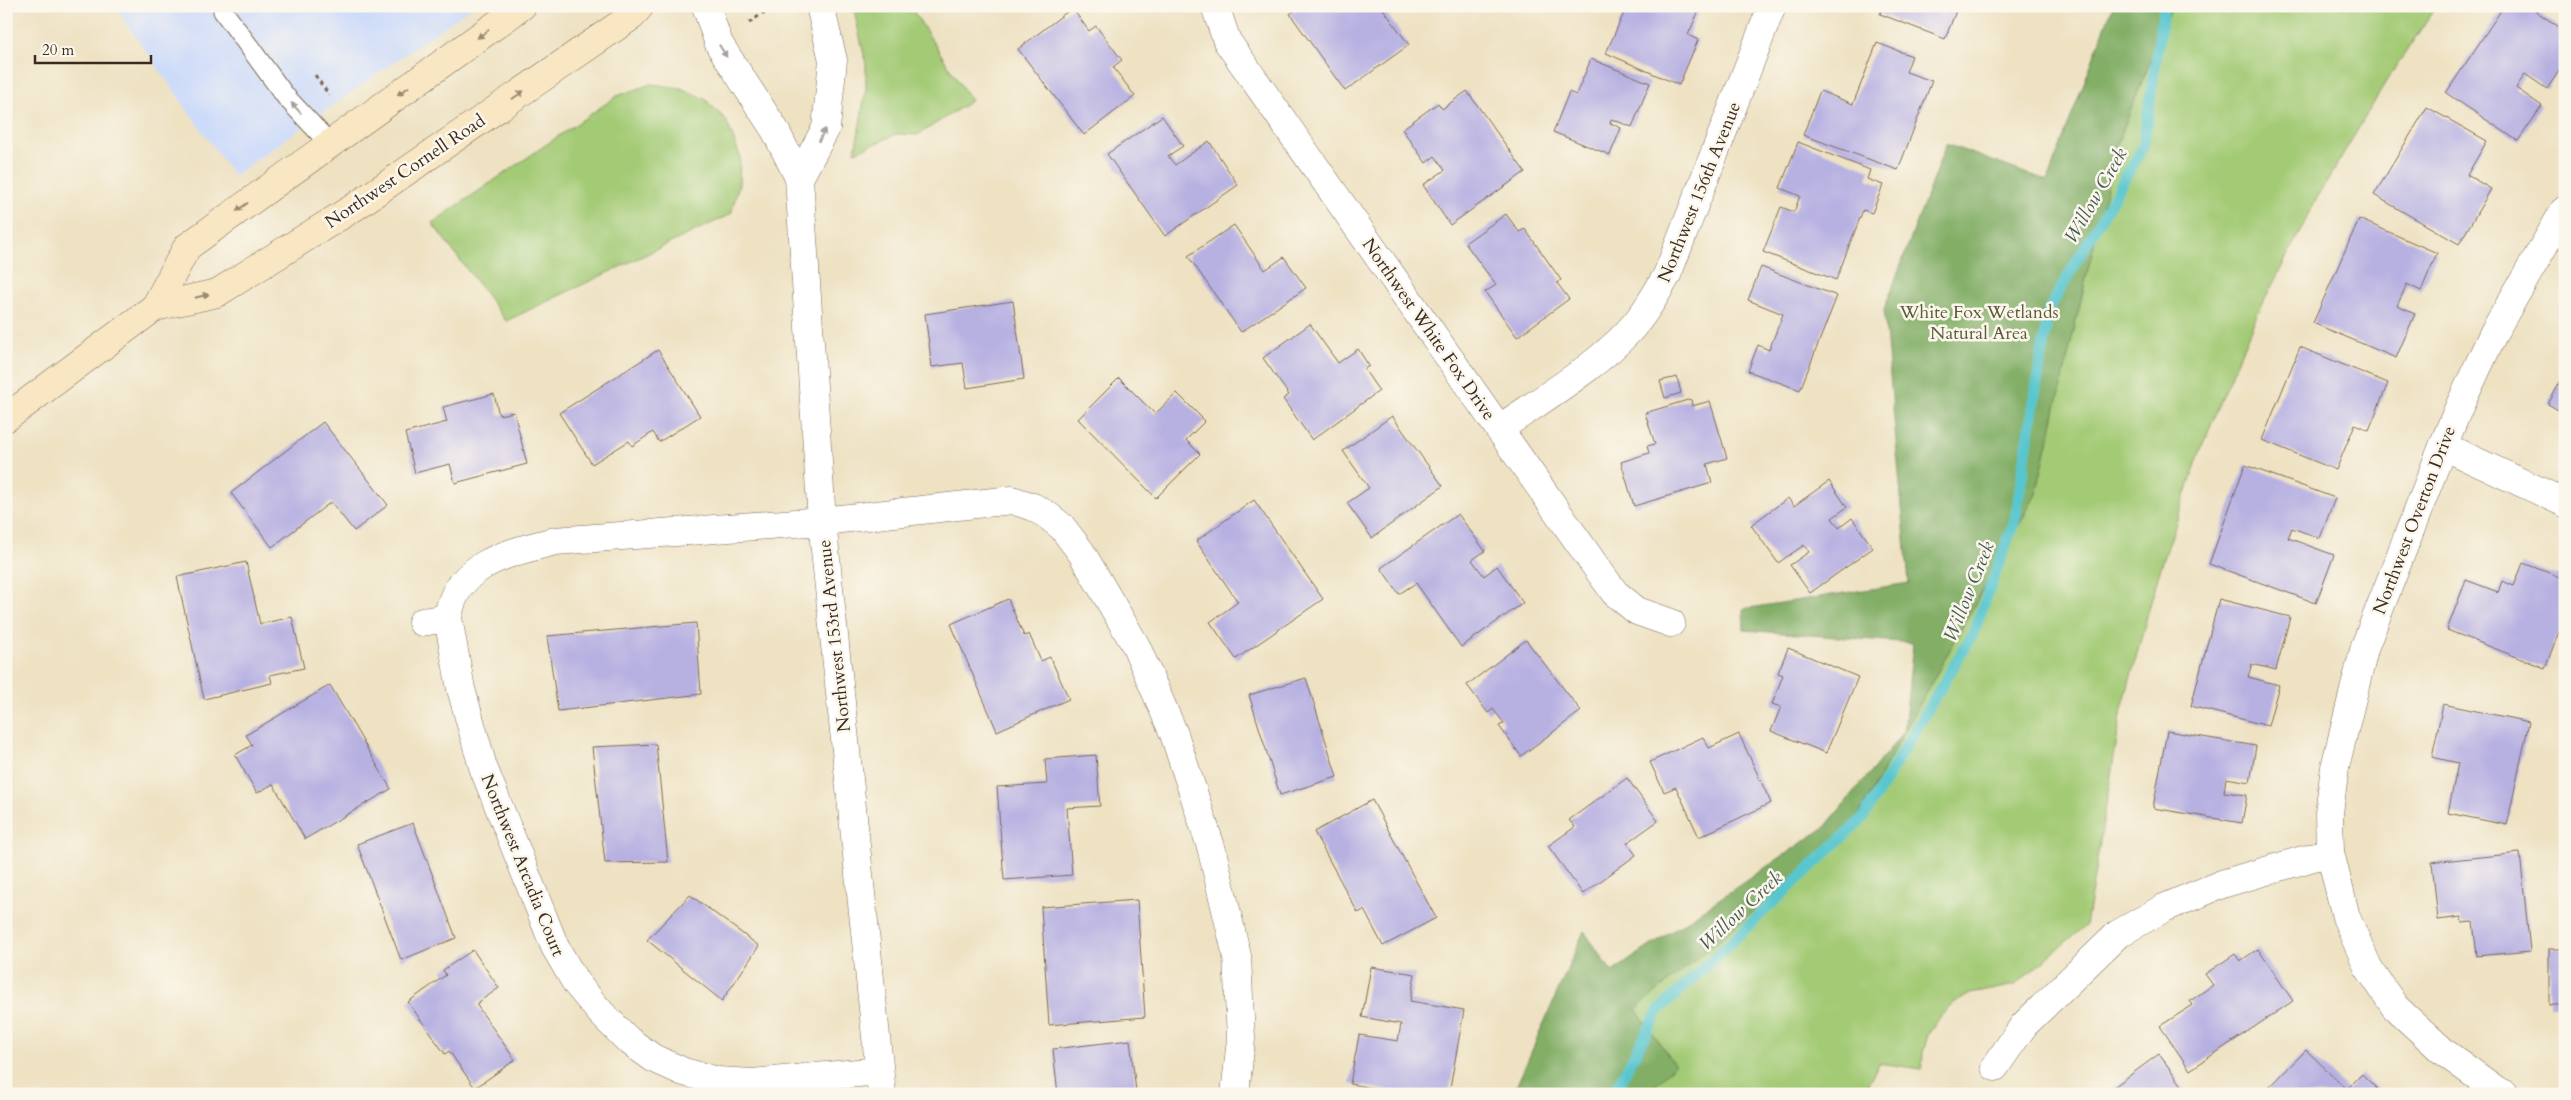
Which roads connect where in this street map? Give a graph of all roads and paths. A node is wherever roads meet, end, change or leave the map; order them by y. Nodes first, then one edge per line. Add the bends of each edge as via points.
1 (224, 6) edge
2 (522, 6) edge
3 (640, 6) edge
4 (706, 6) edge
5 (773, 6) edge
6 (820, 6) edge
7 (1215, 6) edge
8 (1772, 6) edge
9 (745, 26) dead end
10 (330, 144) junction
11 (799, 178) junction
12 (2565, 209) edge
13 (155, 307) junction
14 (6, 418) edge
15 (1499, 429) junction
16 (2443, 446) junction
17 (2565, 503) edge
18 (822, 521) junction
19 (1671, 623) dead end
20 (2330, 852) junction
21 (1996, 1067) dead end
22 (881, 1082) edge
23 (1235, 1094) edge
24 (2505, 1094) edge

10 -> 1 lane via 286,97 223,11
2 -> 10 main road, Northwest Cornell Road
13 -> 3 main road, Northwest Cornell Road via 217,293 353,208 624,21
4 -> 11 street, Northwest 153rd Avenue via 719,44 775,130
5 - 9 path
11 -> 6 street via 826,128 833,60
7 - 15 street, Northwest White Fox Drive via 1228,41
8 - 15 street, Northwest 156th Avenue via 1667,276 1648,308 1602,355
10 -> 13 main road, Northwest Cornell Road via 187,247
11 - 18 street, Northwest 153rd Avenue
12 - 16 street, Northwest Overton Drive via 2494,332
13 - 14 main road, Northwest Cornell Road
15 - 19 street, Northwest White Fox Drive via 1615,593 1637,611
16 - 17 street
16 - 20 street, Northwest Overton Drive via 2365,646 2335,767 2329,813
18 - 22 street, Northwest 153rd Avenue
18 - 22 street, Northwest Arcadia Court via 555,542 521,550 486,563 469,575 435,620 461,689 483,767 555,947 576,983 601,1013 628,1040 653,1058 684,1072 718,1081
18 - 23 street, Northwest Arcadia Court via 1012,500 1033,506 1047,515 1062,527 1081,552 1136,646 1174,734 1211,847 1237,956 1241,1039
20 - 21 street via 2222,884 2164,908 2118,934 2024,1025
20 - 24 street, Northwest Overton Drive via 2346,917 2368,967 2395,1007 2445,1053

